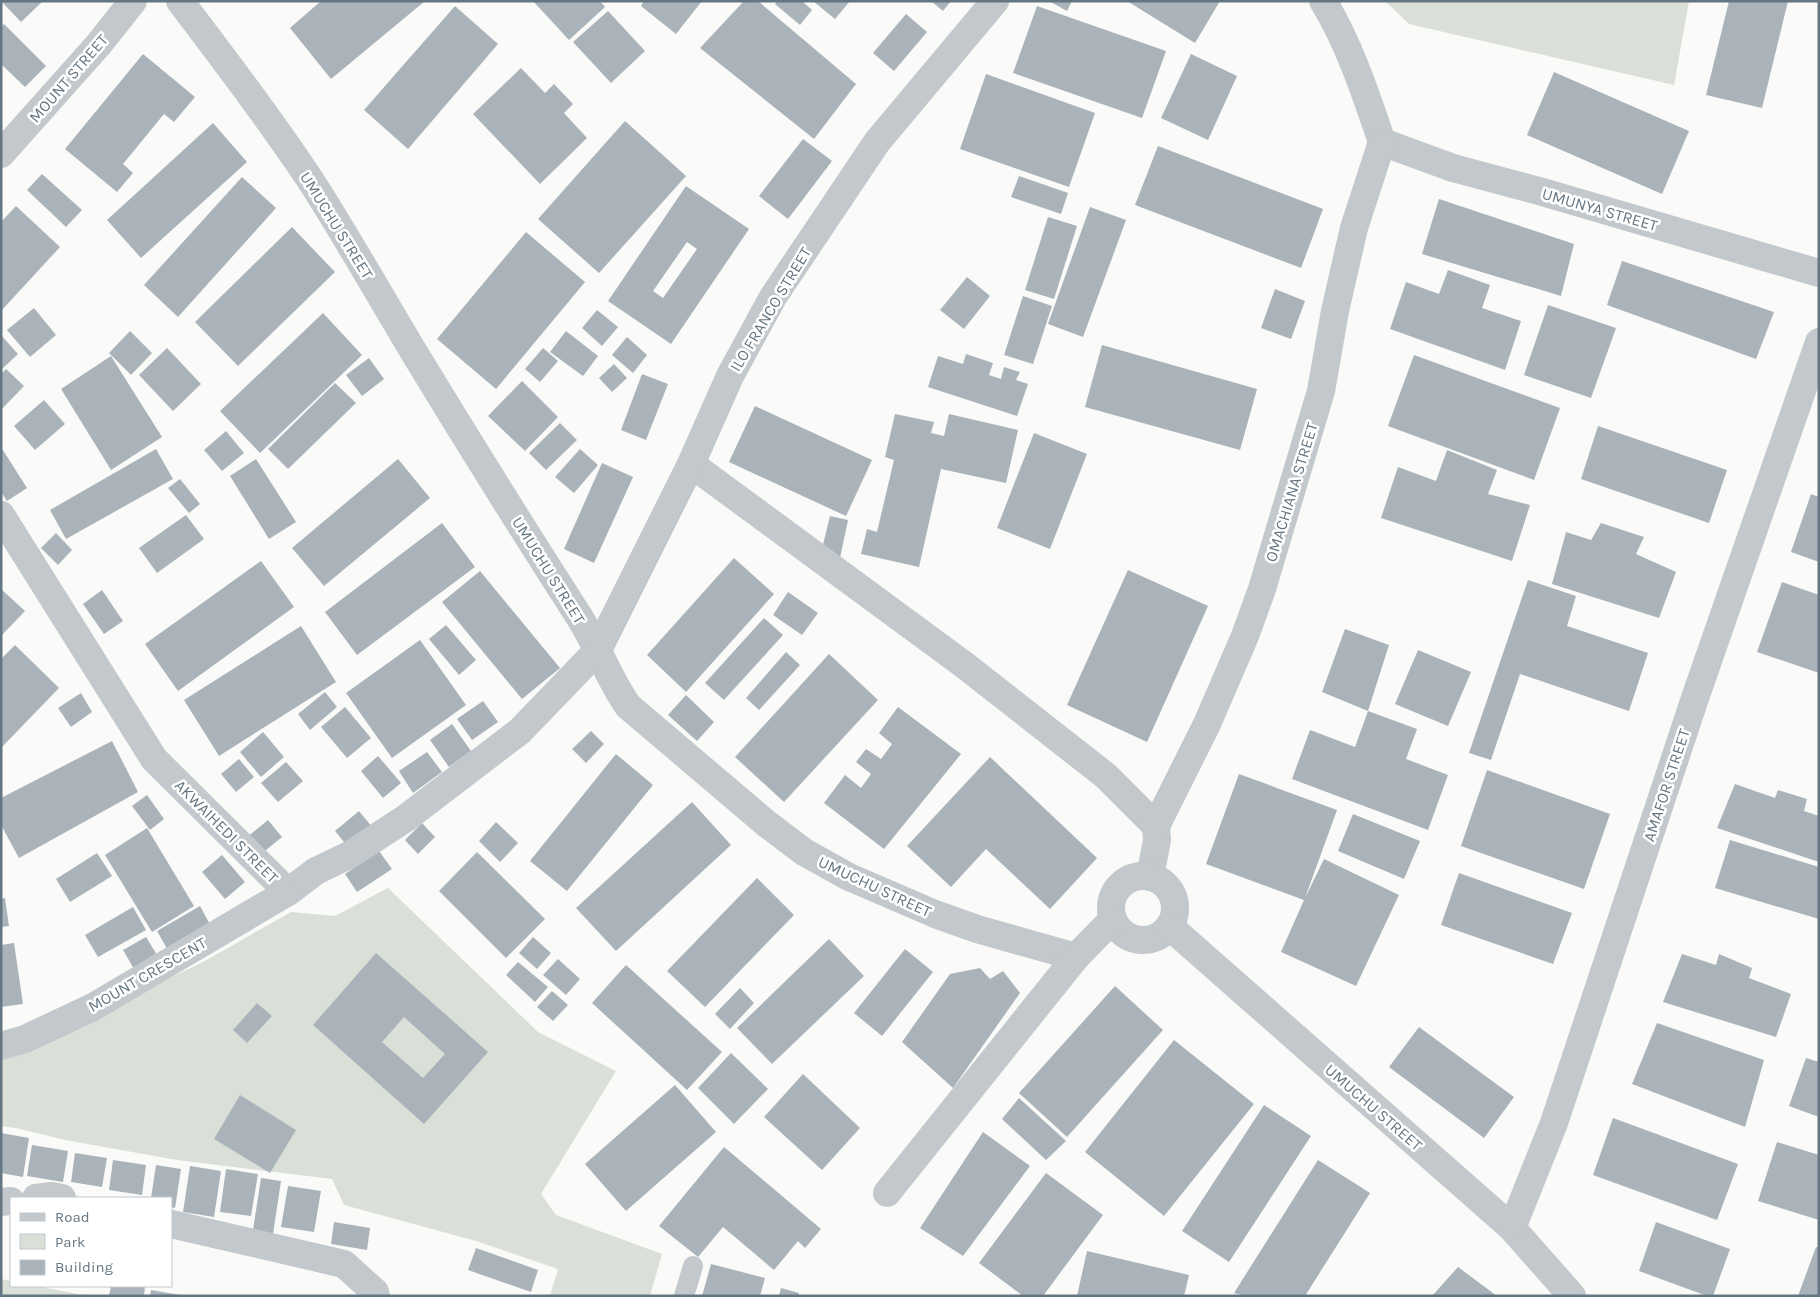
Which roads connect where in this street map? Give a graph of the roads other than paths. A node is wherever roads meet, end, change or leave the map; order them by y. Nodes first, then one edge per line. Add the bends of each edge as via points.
1 (133, 1) edge
2 (180, 1) edge
3 (995, 1) edge
4 (1323, 1) edge
5 (1382, 142) junction
6 (1, 154) edge
7 (1819, 273) edge
8 (1819, 342) edge
9 (691, 464) junction
10 (1, 515) edge
11 (598, 650) junction
12 (1156, 826) junction
13 (1150, 877) junction
14 (288, 892) junction
15 (1113, 919) junction
16 (1169, 926) junction
17 (1076, 957) junction
18 (1, 1046) edge
19 (888, 1193) dead end
20 (44, 1197) edge
21 (57, 1197) edge
22 (172, 1224) edge
23 (1512, 1228) junction
24 (693, 1266) dead end
25 (376, 1296) edge
26 (684, 1296) edge
27 (1572, 1296) edge

1 - 6 street, MOUNT STREET
2 - 11 street, UMUCHU STREET via 309,178
3 - 9 street, ILO FRANCO STREET via 877,142 773,297 730,376
4 - 5 street via 1334,19
5 - 7 street, UMUNYA STREET via 1453,168
5 - 12 street, OMACHIANA STREET via 1354,228 1321,391 1262,589 1207,724
8 - 23 street, AMAFOR STREET via 1695,698 1554,1124
9 - 11 street, ILO FRANCO STREET
9 - 12 street via 963,664 1106,776
10 - 14 street, AKWAIHEDI STREET via 154,759
11 - 14 street, AKWAIHEDI STREET via 520,732 406,818 351,854 316,871
11 - 17 street, UMUCHU STREET via 628,706 804,852 849,877 935,914
12 - 13 street via 1157,840
13 - 15 street via 1137,876 1121,885 1112,901
13 - 16 street via 1165,885 1172,896 1174,914
14 - 18 street, MOUNT CRESCENT via 93,1007 25,1039
15 - 16 street via 1124,934 1142,940 1155,938
15 - 17 street
16 - 23 street, UMUCHU STREET
17 - 19 street
20 - 21 street
22 - 25 street via 344,1264
23 - 27 street, UMUCHU STREET
24 - 26 lane

